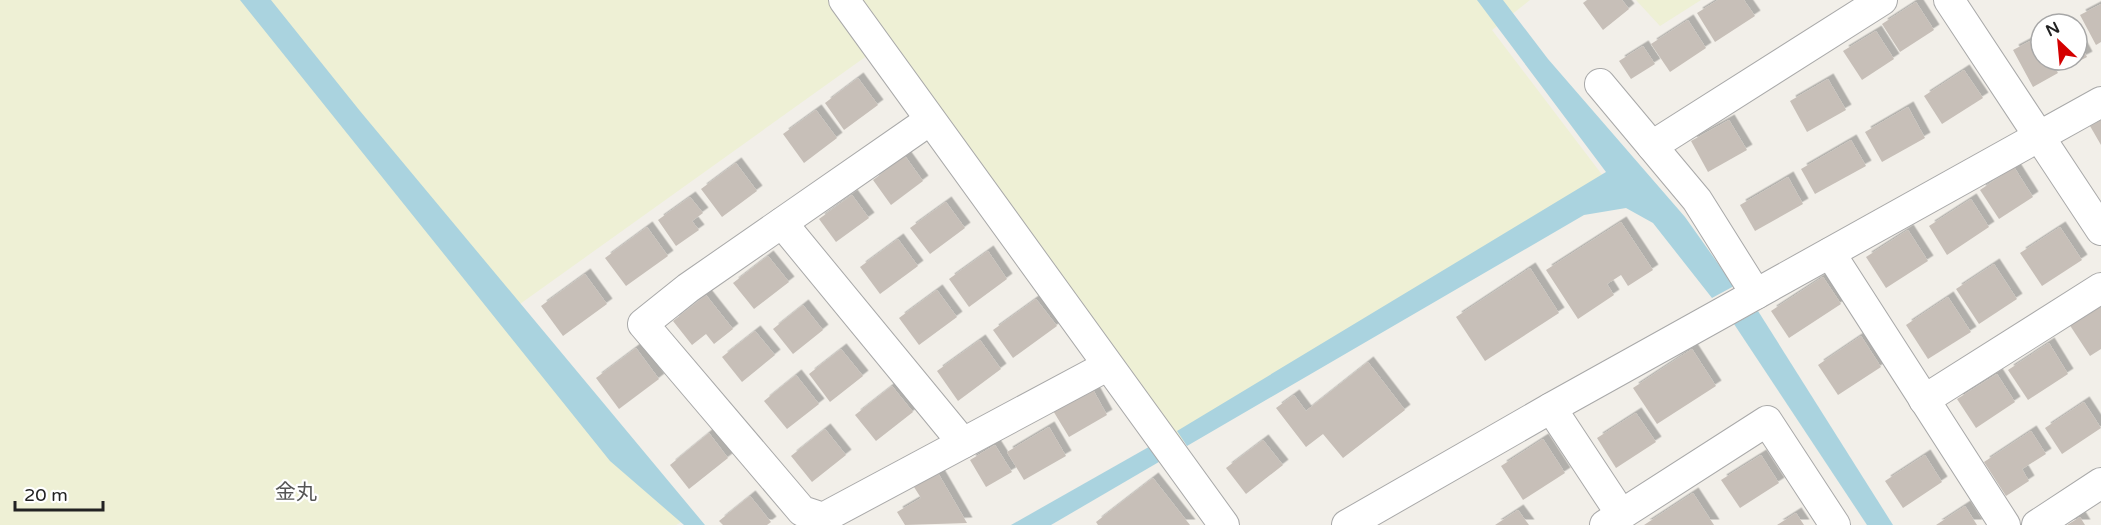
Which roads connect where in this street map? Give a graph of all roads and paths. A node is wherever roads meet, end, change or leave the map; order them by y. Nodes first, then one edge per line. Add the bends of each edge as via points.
1 (844, 0) edge
2 (1882, 0) edge
3 (1949, 0) edge
4 (1600, 84) dead end
5 (2101, 102) edge
6 (930, 120) junction
7 (2039, 136) junction
8 (1652, 146) junction
9 (782, 223) junction
10 (2101, 230) edge
11 (1830, 253) junction
12 (2101, 288) edge
13 (1756, 294) junction
14 (1107, 366) junction
15 (1924, 400) junction
16 (1551, 408) junction
17 (963, 443) junction
18 (2101, 483) edge
19 (1613, 520) edge
20 (1224, 525) edge
21 (1347, 525) edge
22 (1835, 525) edge
23 (2004, 525) edge
24 (2037, 525) edge

1 - 6 street
2 - 8 street
3 - 7 street
4 - 8 street
5 - 7 street
6 - 9 street
6 - 14 street
7 - 10 street
7 - 11 street
8 - 13 street via 1697,200
9 - 17 street
9 - 17 street via 643,324 802,511 823,518
11 - 13 street
11 - 15 street
12 - 15 street
13 - 16 street
14 - 17 street
14 - 20 street
15 - 23 street
16 - 19 street
16 - 21 street
18 - 24 street
19 - 22 street via 1767,421

